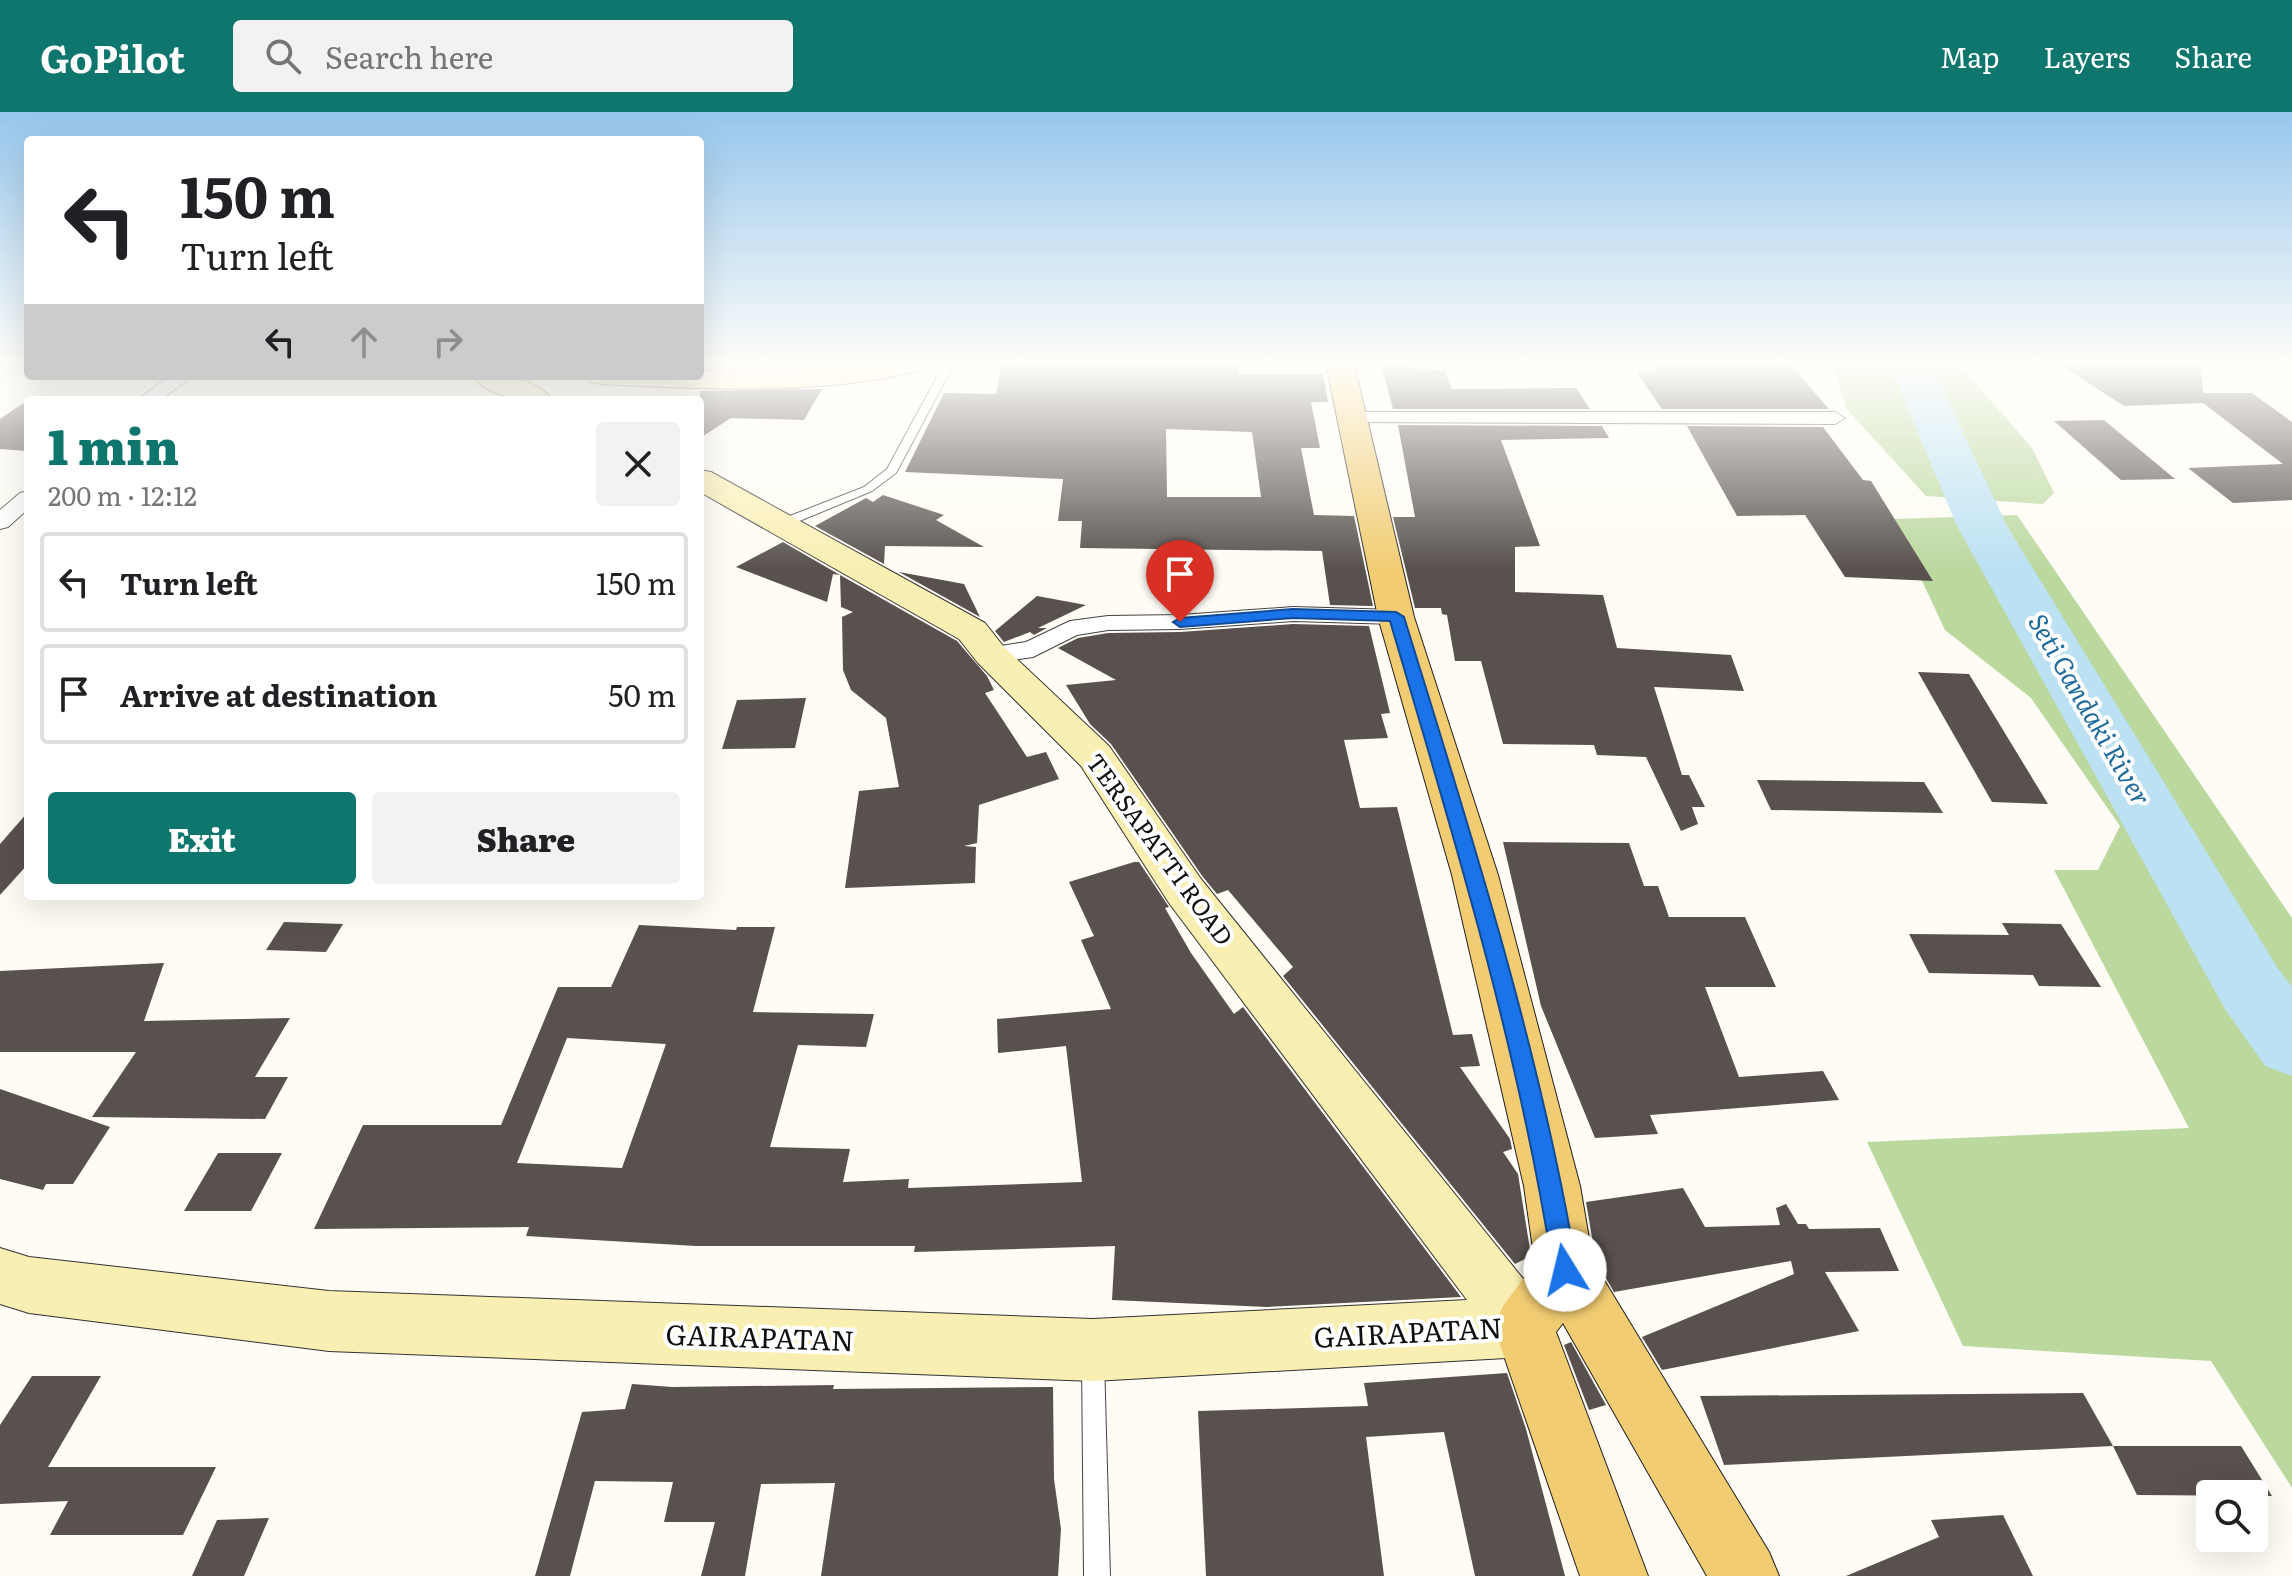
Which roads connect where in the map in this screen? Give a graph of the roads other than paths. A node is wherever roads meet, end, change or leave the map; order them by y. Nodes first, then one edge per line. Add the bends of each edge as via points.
1 (913, 432) edge
2 (1355, 432) edge
3 (704, 481) edge
4 (24, 501) edge
5 (0, 522) edge
6 (781, 524) junction
7 (1396, 617) junction
8 (991, 655) junction
9 (1565, 1270) junction
10 (0, 1276) edge
11 (1524, 1327) junction
12 (1093, 1350) junction
13 (1097, 1576) edge
14 (1614, 1576) edge
15 (1745, 1576) edge

1 - 6 lane via 892,471 868,489
2 - 7 main road
3 - 6 main road, TERSAPATTI ROAD
4 - 5 street
6 - 8 main road, TERSAPATTI ROAD via 972,631
7 - 8 street via 1293,614 1108,623 1070,628 1033,649
7 - 9 main road via 1475,875 1552,1186
8 - 11 main road, TERSAPATTI ROAD via 1095,756 1185,891
9 - 11 main road
9 - 15 main road
10 - 12 main road, GAIRAPATAN via 29,1285 329,1321
11 - 12 main road, GAIRAPATAN
11 - 14 main road
12 - 13 lane

